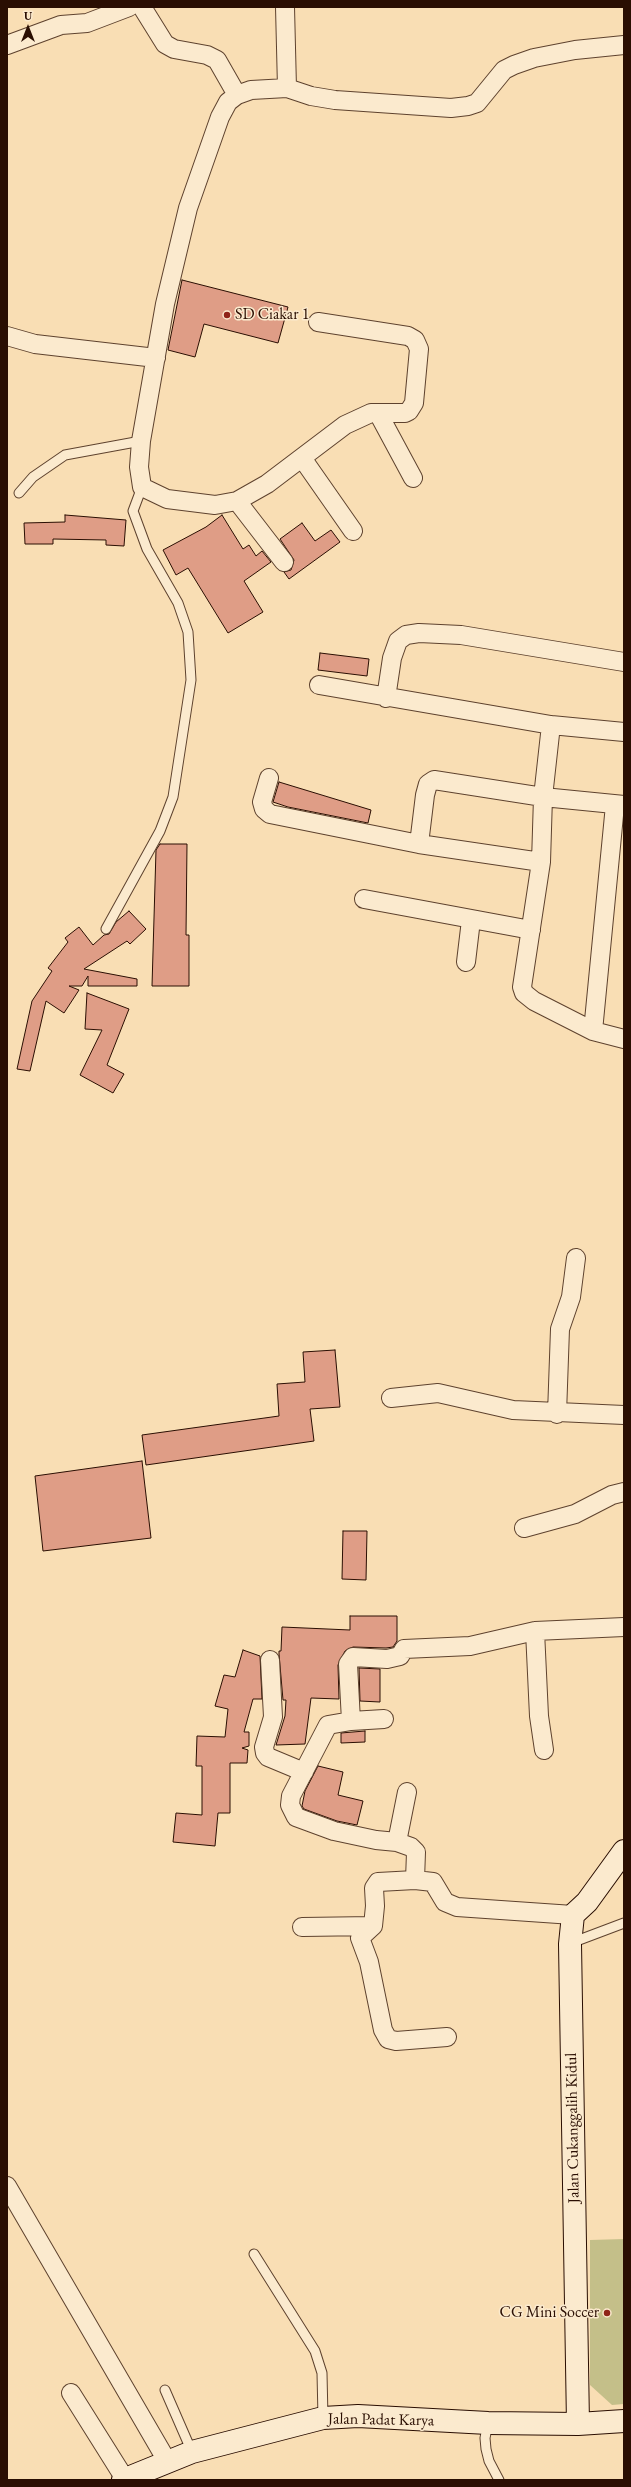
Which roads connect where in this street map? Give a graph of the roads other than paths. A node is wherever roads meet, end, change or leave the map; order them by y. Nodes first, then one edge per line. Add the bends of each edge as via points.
1 (129, 7) edge
2 (142, 7) edge
3 (285, 7) edge
4 (7, 45) edge
5 (624, 45) edge
6 (287, 88) junction
7 (237, 95) junction
8 (318, 322) dead end
9 (7, 336) edge
10 (156, 358) junction
11 (378, 413) junction
12 (141, 441) junction
13 (302, 458) junction
14 (413, 478) dead end
15 (142, 487) junction
16 (19, 493) dead end
17 (237, 501) junction
18 (353, 531) dead end
19 (284, 562) dead end
20 (624, 662) edge
21 (319, 686) dead end
22 (386, 698) junction
23 (551, 725) junction
24 (624, 732) edge
25 (269, 778) dead end
26 (543, 797) junction
27 (619, 805) edge
28 (420, 844) junction
29 (542, 862) junction
30 (364, 899) dead end
31 (471, 920) junction
32 (106, 929) dead end
33 (531, 930) junction
34 (466, 962) dead end
35 (593, 1031) junction
36 (624, 1039) edge
37 (576, 1258) dead end
38 (391, 1398) dead end
39 (557, 1414) junction
40 (624, 1415) edge
41 (624, 1492) edge
42 (524, 1528) dead end
43 (624, 1627) edge
44 (535, 1631) junction
45 (270, 1660) dead end
46 (384, 1719) dead end
47 (350, 1721) junction
48 (544, 1750) dead end
49 (304, 1772) junction
50 (407, 1792) dead end
51 (397, 1842) junction
52 (624, 1851) edge
53 (415, 1880) junction
54 (573, 1914) junction
55 (624, 1923) edge
56 (373, 1926) junction
57 (302, 1927) dead end
58 (570, 1944) junction
59 (447, 2037) dead end
60 (7, 2186) edge
61 (254, 2254) dead end
62 (165, 2390) dead end
63 (71, 2393) dead end
64 (323, 2418) junction
65 (624, 2421) edge
66 (488, 2423) junction
67 (578, 2424) junction
68 (192, 2452) junction
69 (167, 2462) junction
70 (124, 2479) edge
71 (500, 2480) edge

1 - 4 street via 88,23 60,25
2 - 7 street via 165,44 174,49 207,55 217,60
3 - 6 street
5 - 6 street via 574,50 514,65 504,70 477,103 468,106 451,108 336,100 311,96
6 - 7 street via 251,90
7 - 10 street via 228,102 220,117 188,208 165,304
8 - 11 street via 408,336 415,340 419,349 414,403 405,413
9 - 10 street via 35,344
10 - 12 street
11 - 13 street via 371,413 345,425
11 - 14 street
12 - 15 street via 139,467
12 - 16 lane via 65,455 33,477
13 - 17 street via 267,484
13 - 18 street
15 - 17 street via 167,499 215,505
15 - 32 lane via 133,512 147,548 178,603 188,632 191,680 173,797 160,831
17 - 19 street
20 - 22 street via 461,634 419,633 406,635 398,641 392,658
21 - 22 street
22 - 23 street
23 - 24 street
23 - 26 street
25 - 28 street via 262,802 264,809 270,814
26 - 27 street
26 - 28 street via 434,780 428,784 425,795
26 - 29 street
27 - 35 street
28 - 29 street
29 - 33 street
30 - 31 street
31 - 33 street
31 - 34 street
33 - 35 street via 522,987 524,993 534,1001
35 - 36 street
37 - 39 street via 571,1297 560,1329
38 - 39 street via 438,1393 513,1410
39 - 40 street
41 - 42 street via 612,1495 574,1514
43 - 44 street
44 - 47 street via 470,1646 404,1649 400,1656 387,1659 353,1657 348,1664
44 - 48 street via 539,1716
45 - 49 street via 273,1717 264,1747 265,1753 268,1757
46 - 47 street
47 - 49 street via 331,1723 325,1728
49 - 51 street via 291,1796 290,1805 296,1817 334,1831
50 - 51 street
51 - 53 street via 416,1852
52 - 54 street via 587,1902
53 - 54 street via 433,1882 445,1902 457,1907
53 - 56 street via 378,1882 374,1888
54 - 58 street, Jalan Cukanggalih Kidul
55 - 58 lane
56 - 57 street
56 - 59 street via 360,1938 369,1962 373,1992 383,2030 388,2039 408,2041
58 - 67 street, Jalan Cukanggalih Kidul
60 - 69 street
61 - 64 lane via 315,2351 322,2373
62 - 68 lane
63 - 70 street
64 - 66 street, Jalan Padat Karya via 358,2416
64 - 68 street, Jalan Padat Karya
65 - 67 street, Jalan Padat Karya
66 - 67 street, Jalan Padat Karya
66 - 71 lane via 486,2449 489,2461
68 - 69 street, Jalan Padat Karya
69 - 70 street, Jalan Padat Karya

